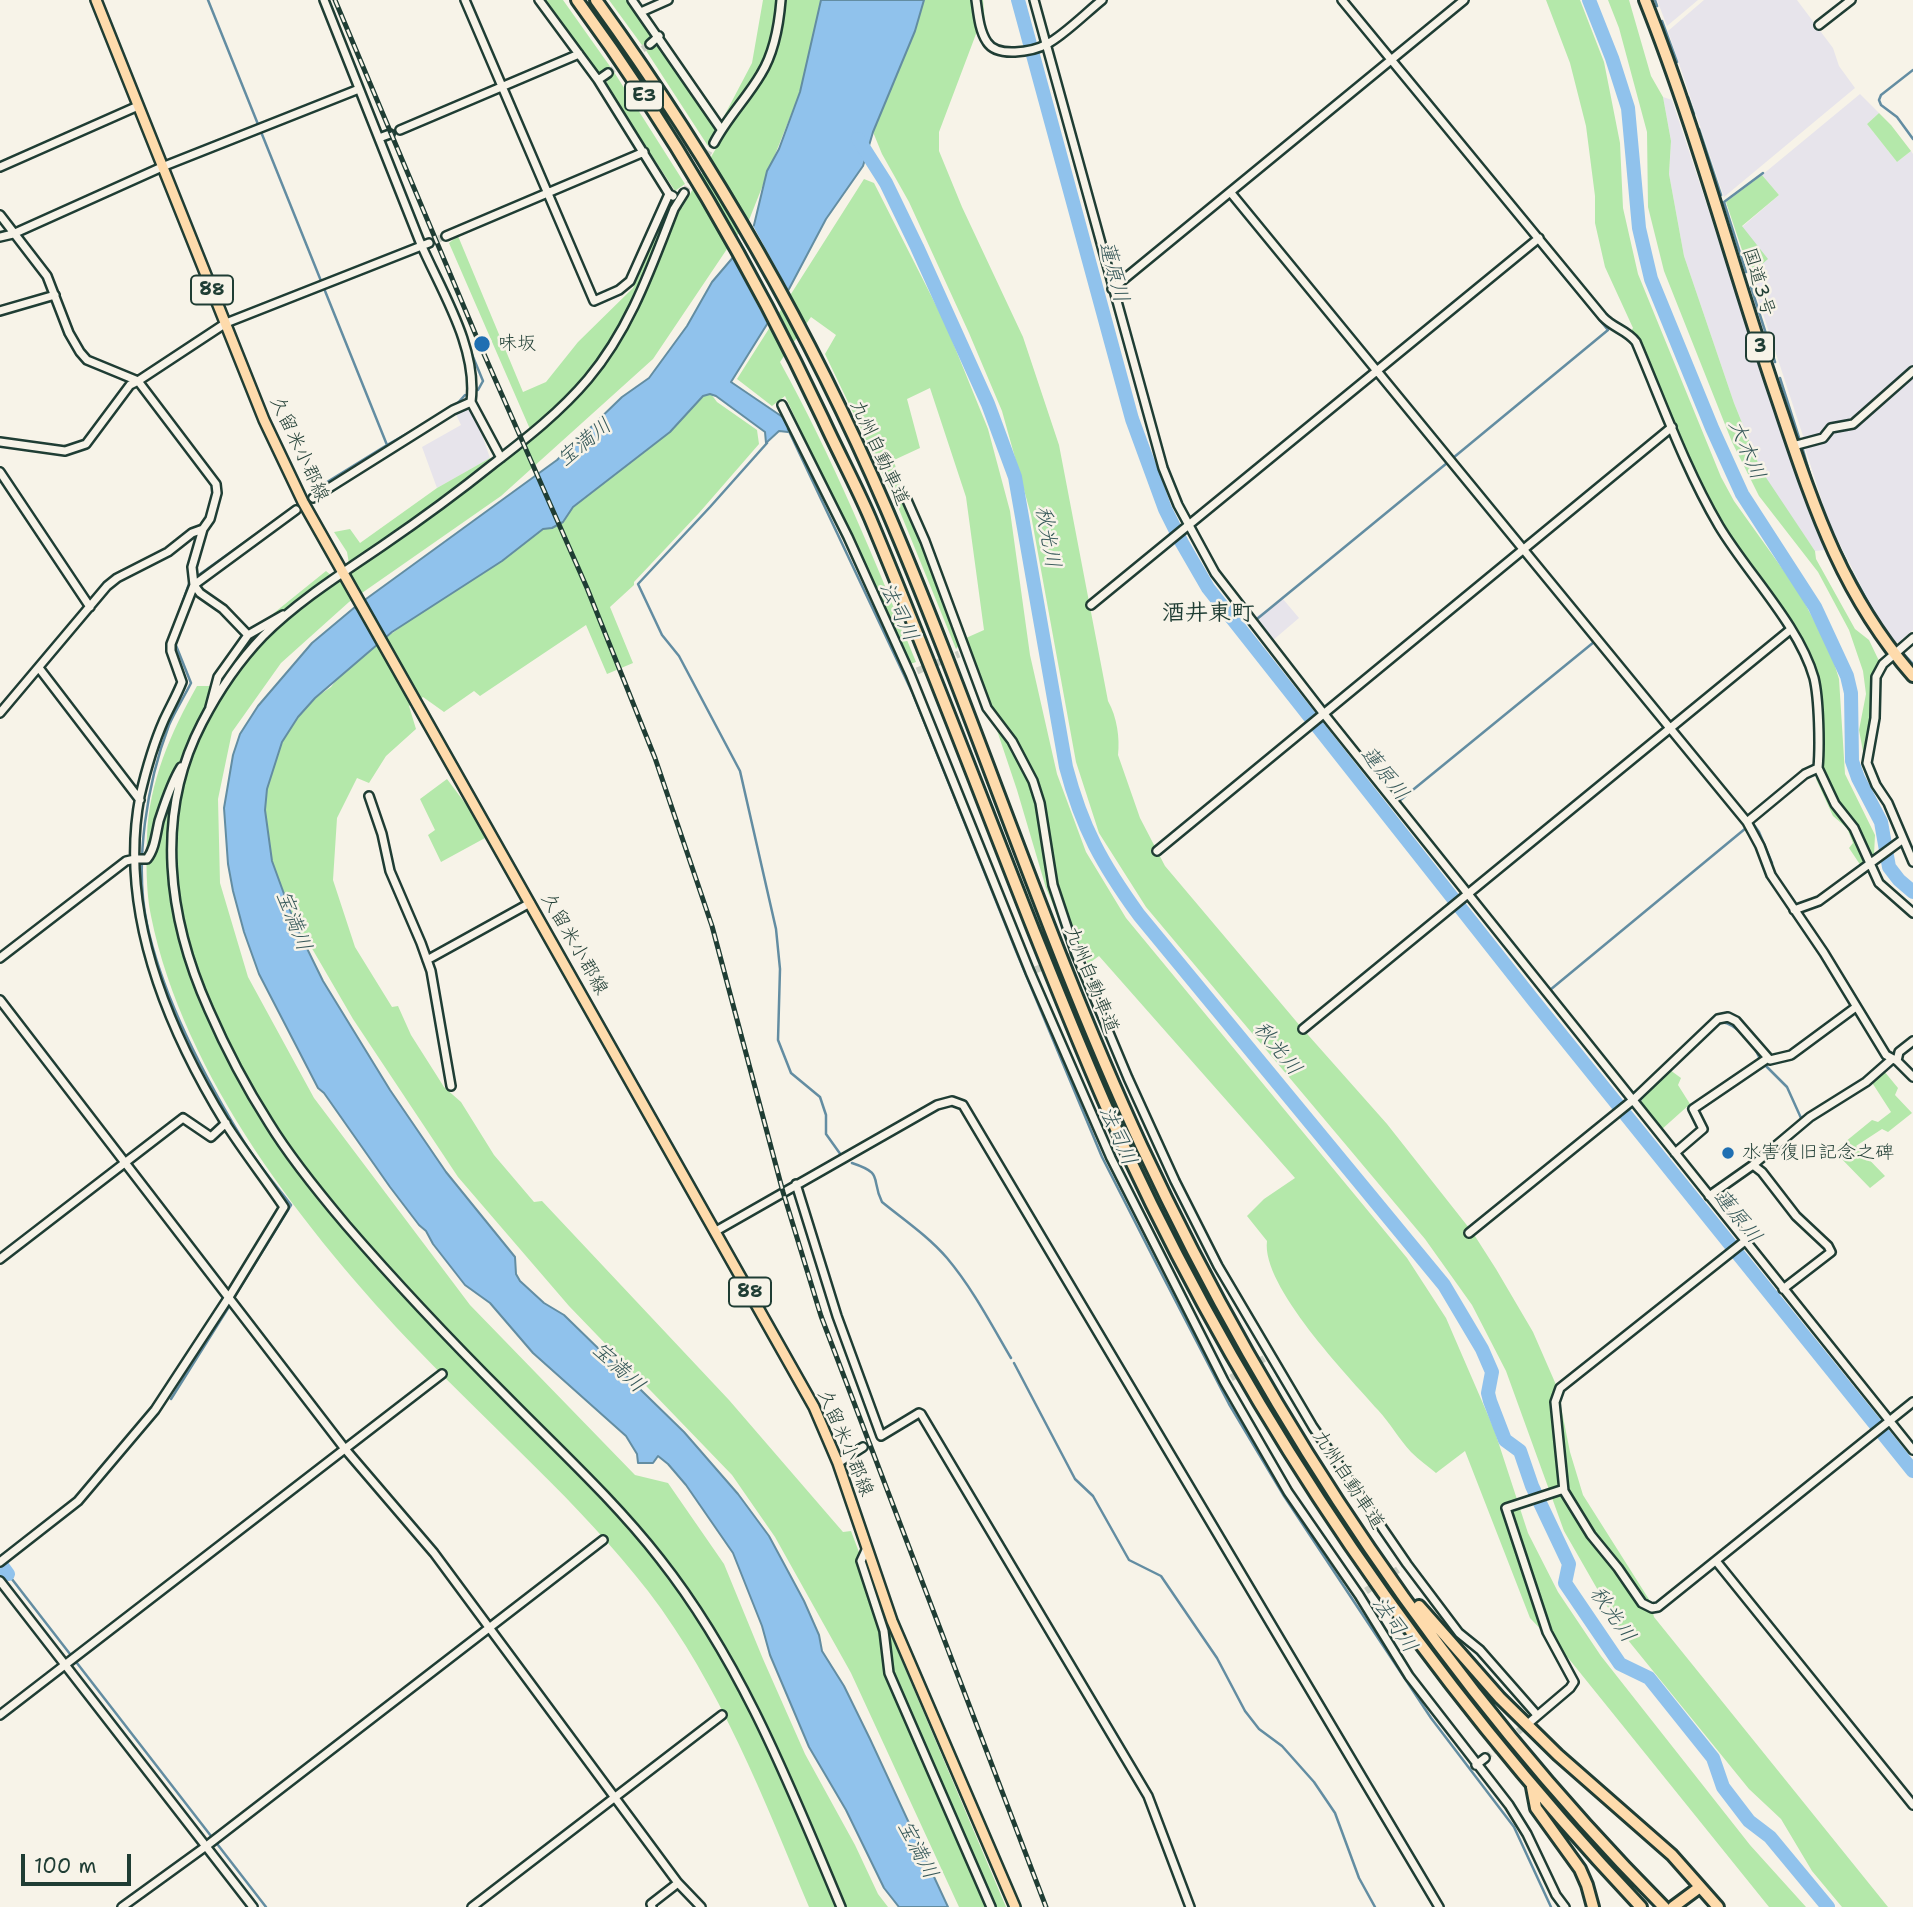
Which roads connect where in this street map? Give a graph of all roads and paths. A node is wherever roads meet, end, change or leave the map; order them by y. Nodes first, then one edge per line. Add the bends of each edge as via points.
1 (96, 0) edge
2 (324, 0) edge
3 (466, 0) edge
4 (539, 0) edge
5 (577, 0) edge
6 (596, 0) edge
7 (632, 0) edge
8 (668, 0) edge
9 (781, 0) edge
10 (976, 0) edge
11 (1034, 0) edge
12 (1102, 0) edge
13 (1342, 0) edge
14 (1464, 0) edge
15 (1645, 0) edge
16 (1851, 0) edge
17 (641, 12) junction
18 (1819, 25) dead end
19 (659, 36) junction
20 (650, 44) tunnel mouth
21 (1046, 45) junction
22 (579, 54) junction
23 (1391, 59) junction
24 (608, 73) tunnel mouth
25 (598, 80) junction
26 (502, 88) junction
27 (359, 89) junction
28 (138, 106) junction
29 (721, 129) junction
30 (400, 130) dead end
31 (390, 134) dead end
32 (379, 138) junction
33 (714, 143) tunnel mouth
34 (644, 152) junction
35 (0, 167) edge
36 (162, 167) junction
37 (548, 192) junction
38 (1231, 193) junction
39 (669, 194) junction
40 (0, 215) edge
41 (13, 234) junction
42 (446, 236) tunnel mouth
43 (0, 237) edge
44 (1539, 238) junction
45 (425, 244) junction
46 (1112, 289) junction
47 (55, 295) junction
48 (0, 311) edge
49 (226, 323) junction
50 (1377, 370) junction
51 (1913, 371) edge
52 (138, 381) junction
53 (471, 402) junction
54 (782, 405) dead end
55 (1672, 427) junction
56 (0, 442) edge
57 (1793, 446) junction
58 (501, 458) junction
59 (0, 472) edge
60 (313, 498) dead end
61 (906, 498) dead end
62 (296, 510) dead end
63 (1189, 524) junction
64 (203, 529) junction
65 (1523, 551) junction
66 (344, 575) junction
67 (194, 585) junction
68 (1091, 605) dead end
69 (90, 607) junction
70 (290, 612) junction
71 (1790, 630) junction
72 (248, 635) junction
73 (1913, 638) edge
74 (1894, 654) junction
75 (39, 668) junction
76 (1913, 676) edge
77 (210, 709) junction
78 (0, 713) edge
79 (1324, 714) junction
80 (1669, 729) junction
81 (186, 759) junction
82 (1818, 768) junction
83 (369, 796) dead end
84 (140, 800) junction
85 (1747, 822) junction
86 (1900, 842) junction
87 (1157, 851) dead end
88 (135, 859) junction
89 (1872, 862) junction
90 (1913, 862) edge
91 (1467, 894) junction
92 (530, 903) junction
93 (1794, 910) junction
94 (1913, 913) edge
95 (0, 958) edge
96 (427, 960) junction
97 (0, 1000) edge
98 (1856, 1007) junction
99 (1303, 1029) dead end
100 (1913, 1041) edge
101 (1768, 1058) junction
102 (1894, 1061) junction
103 (1913, 1077) edge
104 (451, 1086) dead end
105 (1633, 1100) junction
106 (226, 1123) junction
107 (1675, 1153) junction
108 (124, 1162) junction
109 (1753, 1166) junction
110 (796, 1184) junction
111 (1709, 1196) junction
112 (716, 1231) junction
113 (1469, 1233) dead end
114 (1745, 1241) junction
115 (0, 1259) edge
116 (1783, 1289) junction
117 (229, 1297) junction
118 (442, 1374) dead end
119 (1913, 1402) edge
120 (1889, 1421) junction
121 (863, 1447) dead end
122 (345, 1449) junction
123 (1913, 1450) edge
124 (838, 1464) junction
125 (1561, 1491) junction
126 (603, 1540) dead end
127 (867, 1548) junction
128 (3, 1560) edge
129 (1716, 1561) junction
130 (1407, 1564) junction
131 (1399, 1569) tunnel mouth
132 (1386, 1571) junction
133 (0, 1581) edge
134 (489, 1628) junction
135 (67, 1664) junction
136 (0, 1715) edge
137 (722, 1715) dead end
138 (1537, 1716) junction
139 (1530, 1721) tunnel mouth
140 (1485, 1758) tunnel mouth
141 (1476, 1765) junction
142 (1531, 1784) junction
143 (615, 1797) junction
144 (1913, 1805) edge
145 (208, 1845) junction
146 (678, 1883) junction
147 (1700, 1886) junction
148 (1682, 1905) edge
149 (122, 1907) edge
150 (253, 1907) edge
151 (472, 1907) edge
152 (652, 1907) edge
153 (701, 1907) edge
154 (841, 1907) edge
155 (991, 1907) edge
156 (1015, 1907) edge
157 (1190, 1907) edge
158 (1439, 1907) edge
159 (1564, 1907) edge
160 (1593, 1907) edge
161 (1641, 1907) edge
162 (1664, 1907) edge
163 (1718, 1907) edge

1 - 28 main road, 久留米小郡線 / 88
2 - 27 street
3 - 26 street
4 - 22 street
5 - 142 highway, 九州自動車道 / E3 via 706,195 792,352 868,514 1082,1051 1168,1238 1254,1395 1342,1535 1417,1643
6 - 132 highway, 九州自動車道 / E3 via 718,183 803,338 884,504 1140,1142 1269,1388
7 - 17 street
8 - 17 street
9 - 29 street via 776,33 762,72
10 - 21 street via 987,42 1000,52
11 - 21 street
12 - 21 street
13 - 23 street
14 - 23 street
15 - 57 highway, 国道3号 / 3 via 1708,177
16 - 18 street
17 - 19 street
19 - 20 street
19 - 29 street
21 - 46 street
22 - 25 street
22 - 26 street
23 - 38 street
23 - 44 street
24 - 25 street
25 - 34 street
26 - 30 street
26 - 37 street
27 - 32 street
27 - 36 street
28 - 35 street
28 - 36 main road, 久留米小郡線 / 88
29 - 33 street
31 - 32 street
32 - 45 street
34 - 37 street
34 - 39 street
36 - 41 street
36 - 49 main road, 久留米小郡線 / 88
37 - 39 street via 594,300 630,281
37 - 42 street
38 - 46 street
38 - 50 street
39 - 58 street via 682,195 635,306 610,350 567,401
40 - 41 street
41 - 43 street
41 - 47 street via 39,263
44 - 50 street
44 - 55 street via 1608,323 1636,342
45 - 49 street
45 - 53 street via 467,356
46 - 63 street via 1163,468
47 - 48 street
47 - 52 street via 74,343 87,359
49 - 52 street
49 - 66 main road, 久留米小郡線 / 88 via 264,420
50 - 63 street
50 - 65 street
51 - 57 street via 1853,424 1830,428 1823,438
52 - 56 street via 130,385 86,444 65,451
52 - 64 street via 216,484 210,520
53 - 58 street
53 - 60 street
54 - 141 street via 914,673 1111,1158 1288,1492 1362,1593 1409,1676
55 - 65 street
55 - 71 street via 1719,526
57 - 74 highway, 国道3号 / 3 via 1833,552 1859,603
58 - 66 street
59 - 69 street
61 - 130 street via 962,653 987,708 1012,741 1033,782 1053,885 1074,955 1175,1181 1267,1356
62 - 67 street
63 - 68 street
63 - 79 street via 1215,573
64 - 67 street via 192,566
64 - 69 street via 117,578
65 - 79 street
65 - 80 street
66 - 70 street
66 - 92 main road, 久留米小郡線 / 88
67 - 72 street
67 - 84 street via 171,644 182,682 153,750
69 - 75 street
70 - 72 street
70 - 77 street via 246,655
71 - 80 street
71 - 82 street via 1814,678
72 - 77 street via 218,677
73 - 74 street
74 - 76 highway, 国道3号 / 3
74 - 86 street via 1876,677 1867,762 1888,803
75 - 78 street
75 - 84 street
77 - 81 street
79 - 87 street
79 - 91 street
80 - 85 street
80 - 91 street
81 - 88 street via 175,776 151,854 147,859
81 - 154 street via 176,795 171,844 181,933 212,1017 271,1127 377,1260 629,1522 678,1582 754,1708
82 - 85 street
82 - 89 street
83 - 96 street via 390,871
84 - 88 street
85 - 93 street via 1771,875
86 - 89 street
86 - 90 street
88 - 95 street via 126,861
88 - 106 street via 140,918 160,988
89 - 93 street via 1819,901
89 - 94 street via 1879,883
91 - 99 street
91 - 105 street
92 - 96 street
92 - 112 main road, 久留米小郡線 / 88
93 - 98 street
96 - 104 street
97 - 108 street
98 - 101 street via 1791,1055
98 - 102 street
100 - 102 street
101 - 105 street via 1736,1021 1718,1019
101 - 107 street via 1693,1109 1703,1129
102 - 103 street
102 - 109 street via 1810,1117
105 - 107 street
105 - 113 street
106 - 108 street via 211,1137 183,1118
106 - 117 street via 284,1207
107 - 111 street
108 - 115 street
108 - 117 street
109 - 111 street
109 - 116 street via 1831,1252
110 - 112 street
110 - 157 street via 881,1436 921,1414 1147,1796
110 - 158 street via 937,1105 952,1101 963,1105
111 - 114 street
112 - 124 main road, 久留米小郡線 / 88 via 814,1407
114 - 116 street
114 - 125 street via 1560,1388 1555,1402
116 - 120 street
117 - 122 street
117 - 128 street via 155,1410 87,1492
118 - 122 street
119 - 120 street
120 - 123 street
120 - 129 street
121 - 124 street
122 - 134 street
122 - 135 street
124 - 127 main road, 久留米小郡線 / 88
125 - 129 street via 1646,1606 1658,1607
125 - 138 street via 1506,1508 1547,1632 1574,1682
126 - 134 street
127 - 155 street via 861,1561 884,1631 889,1673
127 - 156 main road, 久留米小郡線 / 88 via 892,1621
129 - 144 street
130 - 131 street
130 - 138 street via 1459,1633 1480,1650
132 - 147 highway via 1500,1698
132 - 162 highway, 九州自動車道 / E3 via 1530,1757
133 - 135 street
134 - 143 street
134 - 145 street
135 - 136 street
135 - 145 street
137 - 143 street
138 - 139 street
140 - 141 street
141 - 159 street via 1527,1834
142 - 160 highway via 1536,1808 1580,1868
142 - 161 highway, 九州自動車道 / E3
143 - 146 street
143 - 151 street
145 - 149 street
145 - 150 street
146 - 152 street via 651,1903
146 - 153 street
147 - 148 highway
147 - 163 highway

